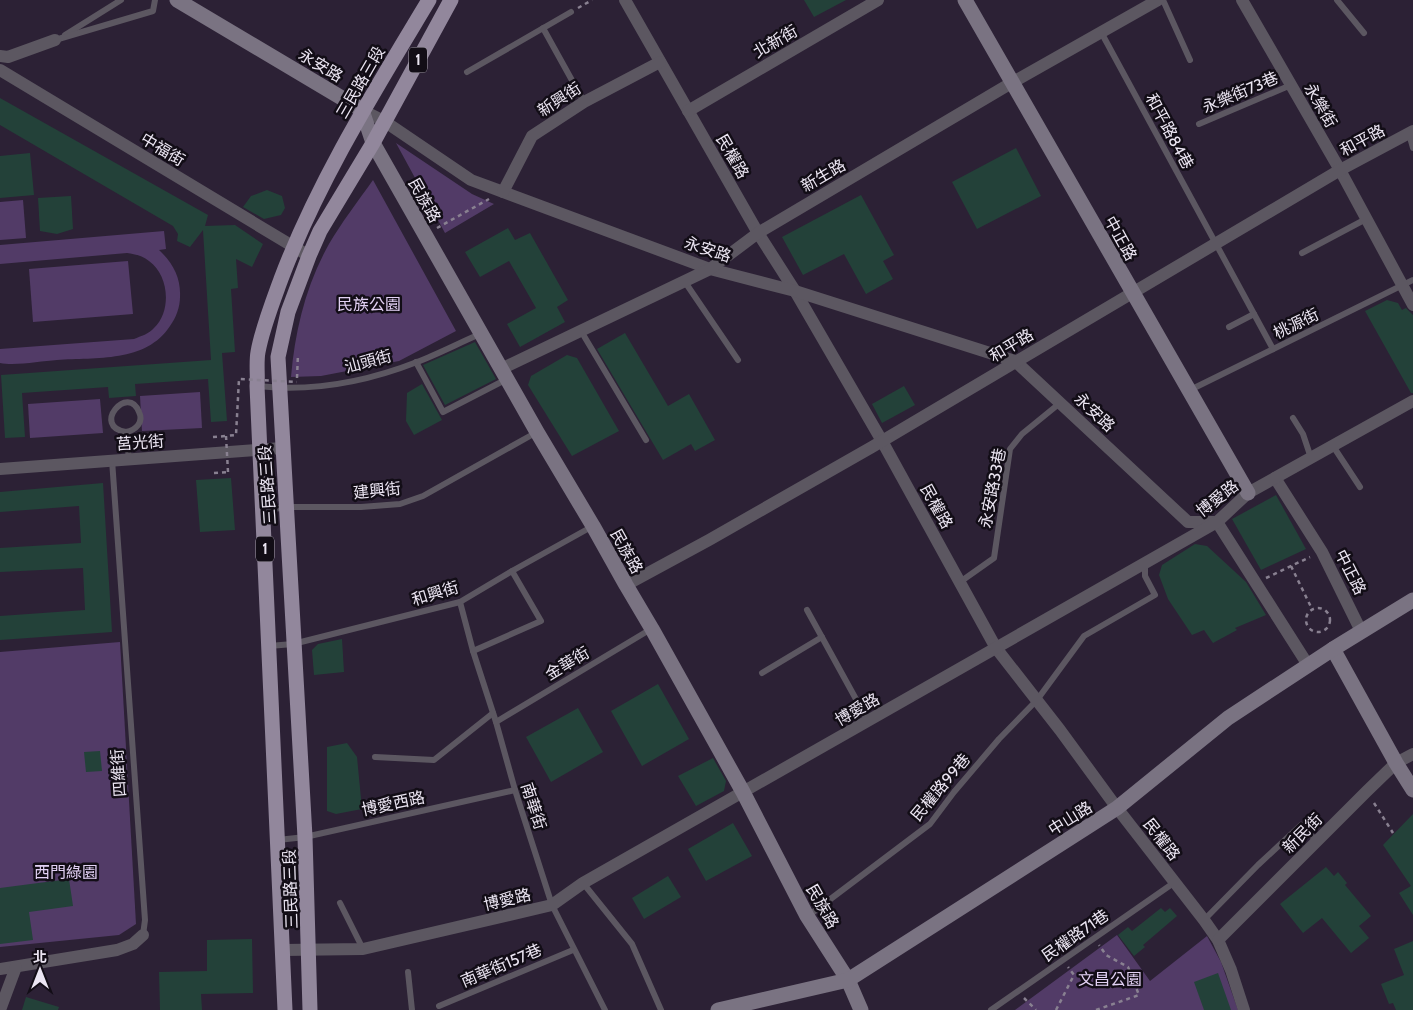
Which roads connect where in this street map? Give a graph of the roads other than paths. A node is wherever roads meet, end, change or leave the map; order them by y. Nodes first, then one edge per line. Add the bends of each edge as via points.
1 (121, 0) edge
2 (155, 0) edge
3 (176, 0) edge
4 (429, 0) edge
5 (452, 0) edge
6 (625, 0) edge
7 (878, 0) edge
8 (965, 0) edge
9 (1158, 0) edge
10 (1163, 0) edge
11 (1242, 0) edge
12 (1337, 0) edge
13 (571, 12) road end
14 (543, 28) junction
15 (1102, 32) junction
16 (1364, 33) dead end
17 (55, 40) junction
18 (0, 56) edge
19 (1190, 60) dead end
20 (660, 62) junction
21 (0, 70) edge
22 (467, 72) dead end
23 (1013, 82) junction
24 (1291, 85) junction
25 (584, 102) junction
26 (362, 110) junction
27 (688, 111) junction
28 (384, 120) junction
29 (1199, 124) dead end
30 (1411, 132) edge
31 (373, 143) junction
32 (1413, 148) edge
33 (1340, 170) junction
34 (503, 192) junction
35 (1366, 219) junction
36 (758, 233) junction
37 (1215, 244) junction
38 (293, 247) junction
39 (1302, 253) dead end
40 (309, 256) junction
41 (710, 270) junction
42 (685, 282) junction
43 (1408, 283) edge
44 (795, 291) junction
45 (1132, 292) junction
46 (1413, 305) edge
47 (1254, 314) junction
48 (1229, 327) dead end
49 (582, 331) junction
50 (480, 334) junction
51 (1273, 349) junction
52 (738, 360) dead end
53 (1015, 361) junction
54 (416, 362) junction
55 (504, 374) junction
56 (258, 386) junction
57 (279, 388) junction
58 (1190, 390) junction
59 (1413, 401) edge
60 (1060, 403) junction
61 (1293, 418) dead end
62 (126, 432) junction
63 (537, 432) junction
64 (646, 440) dead end
65 (882, 441) junction
66 (1333, 446) junction
67 (282, 448) junction
68 (261, 450) junction
69 (1311, 458) junction
70 (130, 459) junction
71 (112, 460) junction
72 (0, 469) edge
73 (1275, 478) junction
74 (1360, 488) dead end
75 (1248, 493) junction
76 (286, 508) junction
77 (263, 512) junction
78 (1217, 522) junction
79 (593, 526) junction
80 (1145, 563) junction
81 (512, 571) junction
82 (960, 582) junction
83 (626, 585) junction
84 (1413, 600) edge
85 (460, 602) junction
86 (807, 610) dead end
87 (652, 629) junction
88 (1361, 631) junction
89 (822, 637) junction
90 (293, 644) junction
91 (270, 646) junction
92 (996, 648) junction
93 (1333, 649) junction
94 (472, 651) junction
95 (1308, 665) junction
96 (762, 673) dead end
97 (1037, 700) junction
98 (494, 713) junction
99 (868, 721) junction
100 (496, 722) junction
101 (1413, 754) edge
102 (375, 757) dead end
103 (1396, 764) junction
104 (514, 790) junction
105 (1413, 790) edge
106 (743, 792) junction
107 (1117, 808) junction
108 (305, 837) junction
109 (277, 840) junction
110 (1316, 841) junction
111 (1175, 882) junction
112 (582, 883) junction
113 (340, 903) dead end
114 (552, 905) junction
115 (807, 916) junction
116 (1204, 920) junction
117 (143, 935) joint
118 (1218, 940) junction
119 (363, 949) junction
120 (283, 950) junction
121 (309, 950) junction
122 (573, 950) junction
123 (16, 966) junction
124 (0, 969) edge
125 (408, 972) dead end
126 (848, 980) junction
127 (439, 1006) dead end
128 (0, 1010) edge
129 (285, 1010) edge
130 (310, 1010) edge
131 (412, 1010) edge
132 (605, 1010) edge
133 (661, 1010) edge
134 (718, 1010) edge
135 (860, 1010) edge
136 (991, 1010) edge
137 (1244, 1010) edge

1 - 17 lane
2 - 17 lane via 153,11
3 - 26 main road, 永安路 via 193,7
4 - 26 main road, 三民路三段 / 1
5 - 28 main road, 三民路三段 / 1
6 - 20 street, 民權路
7 - 27 street, 北新街
8 - 23 main road, 中正路
9 - 15 street, 新生路
10 - 19 lane
11 - 24 street, 永樂街
12 - 16 lane
13 - 14 lane
14 - 22 lane
14 - 25 lane
15 - 23 street, 新生路
15 - 37 lane, 和平路84巷
17 - 18 street via 8,57
20 - 25 street, 新興街
20 - 27 street, 民權路
21 - 38 street, 中福街
23 - 36 street, 新生路
23 - 45 main road, 中正路
24 - 29 lane, 永樂街73巷
24 - 33 street, 永樂街
25 - 34 street, 新興街 via 532,136
26 - 28 street, 永安路
26 - 31 main road, 民族路
26 - 38 main road, 三民路三段 / 1
27 - 36 street, 民權路
28 - 31 main road, 三民路三段 / 1
28 - 34 street, 永安路 via 471,180
30 - 32 lane
30 - 33 street, 和平路
31 - 40 main road, 三民路三段 / 1 via 320,231
31 - 50 main road, 民族路
33 - 35 street, 永樂街
33 - 37 street, 和平路
34 - 41 street, 永安路
35 - 39 lane
35 - 43 street, 永樂街
36 - 41 street, 新生路
36 - 44 street, 民權路
37 - 45 street, 和平路
37 - 47 lane, 和平路84巷
38 - 40 street, 中福街
38 - 56 main road, 三民路三段 / 1 via 258,352
40 - 57 main road, 三民路三段 / 1 via 288,312 278,356
41 - 42 street, 新生路
41 - 44 street, 永安路
42 - 49 street, 新生路
42 - 52 lane
43 - 46 street, 永樂街
43 - 51 lane, 桃源街
44 - 53 street, 永安路
44 - 65 street, 民權路
45 - 53 street, 和平路
45 - 58 main road, 中正路
47 - 48 lane
47 - 51 lane, 和平路84巷
49 - 55 street, 新生路
49 - 64 lane
50 - 54 lane, 汕頭街
50 - 55 main road, 民族路
51 - 58 lane, 桃源街
53 - 60 street, 永安路
53 - 65 street, 和平路
54 - 55 lane via 443,412
54 - 57 lane, 汕頭街 via 341,383 313,388
55 - 63 main road, 民族路
56 - 57 lane, 汕頭街
56 - 68 main road, 三民路三段 / 1
57 - 67 main road, 三民路三段 / 1
58 - 75 main road, 中正路
59 - 66 street, 博愛路
60 - 78 street, 永安路 via 1188,522
60 - 82 lane, 永安路33巷 via 1022,434 1010,449 994,558
61 - 69 lane via 1303,434
62 - 62 lane via 135,429 140,416 132,404 123,403 115,408 111,417 114,426
62 - 70 lane
63 - 76 lane, 建興街 via 423,496 400,504
63 - 79 main road, 民族路
65 - 82 street, 民權路
65 - 83 street, 和平路
66 - 69 street, 博愛路
66 - 74 lane
67 - 68 street, 莒光街
67 - 76 main road, 三民路三段 / 1
68 - 70 street, 莒光街
68 - 77 main road, 三民路三段 / 1
69 - 73 street, 博愛路
70 - 71 street, 莒光街
71 - 72 street, 莒光街
71 - 117 lane, 四維街 via 145,920
73 - 75 street, 博愛路
73 - 88 street, 中正路 via 1322,552
75 - 78 street, 博愛路
76 - 77 lane, 建興街
76 - 90 main road, 三民路三段 / 1
77 - 91 main road, 三民路三段 / 1
78 - 80 street, 博愛路
78 - 95 street
79 - 81 lane, 和興街
79 - 83 main road, 民族路
80 - 92 street, 博愛路
80 - 97 lane, 民權路99巷 via 1145,576 1155,595 1084,636
81 - 85 lane, 和興街
81 - 94 lane via 540,621
82 - 92 street, 民權路
83 - 87 main road, 民族路
84 - 88 main road, 中山路
85 - 90 lane, 和興街
85 - 94 lane, 南華街
86 - 89 lane
87 - 100 lane, 金華街
87 - 106 main road, 民族路
88 - 93 main road, 中山路
89 - 96 lane
89 - 99 lane
90 - 91 lane, 和興街
90 - 108 main road, 三民路三段 / 1
91 - 109 main road, 三民路三段 / 1
92 - 97 street, 民權路
92 - 99 street, 博愛路
93 - 95 main road, 中山路
93 - 103 main road
94 - 98 lane, 南華街
95 - 107 main road, 中山路 via 1228,718
97 - 107 street, 民權路
97 - 115 lane, 民權路99巷 via 999,739 930,824
98 - 100 lane, 南華街
98 - 102 lane via 434,760
99 - 106 street, 博愛路
100 - 104 lane, 南華街
101 - 103 street, 新民街
103 - 105 main road
103 - 110 street, 新民街
104 - 108 lane, 博愛西路
104 - 114 lane, 南華街
106 - 112 street, 博愛路
106 - 115 main road, 民族路
107 - 111 street, 民權路
107 - 126 main road, 中山路
108 - 109 lane, 博愛西路
108 - 121 main road, 三民路三段 / 1
109 - 120 main road, 三民路三段 / 1
110 - 116 lane via 1301,825
110 - 118 street, 新民街
111 - 116 street, 民權路
111 - 136 lane, 民權路71巷
112 - 114 street, 博愛路
112 - 133 lane via 632,944
113 - 119 lane
114 - 119 street, 博愛路
114 - 122 lane, 南華街
115 - 126 main road, 民族路
116 - 118 street, 民權路
117 - 123 street, 四維街 via 133,944 118,950
118 - 137 street, 民權路
119 - 121 street, 博愛路
120 - 121 street, 博愛路
120 - 129 main road, 三民路三段 / 1
121 - 130 main road, 三民路三段 / 1
122 - 127 lane, 南華街157巷
122 - 132 lane, 南華街
123 - 124 street, 四維街
123 - 128 street
125 - 131 lane
126 - 134 main road, 中山路
126 - 135 main road, 民族路

